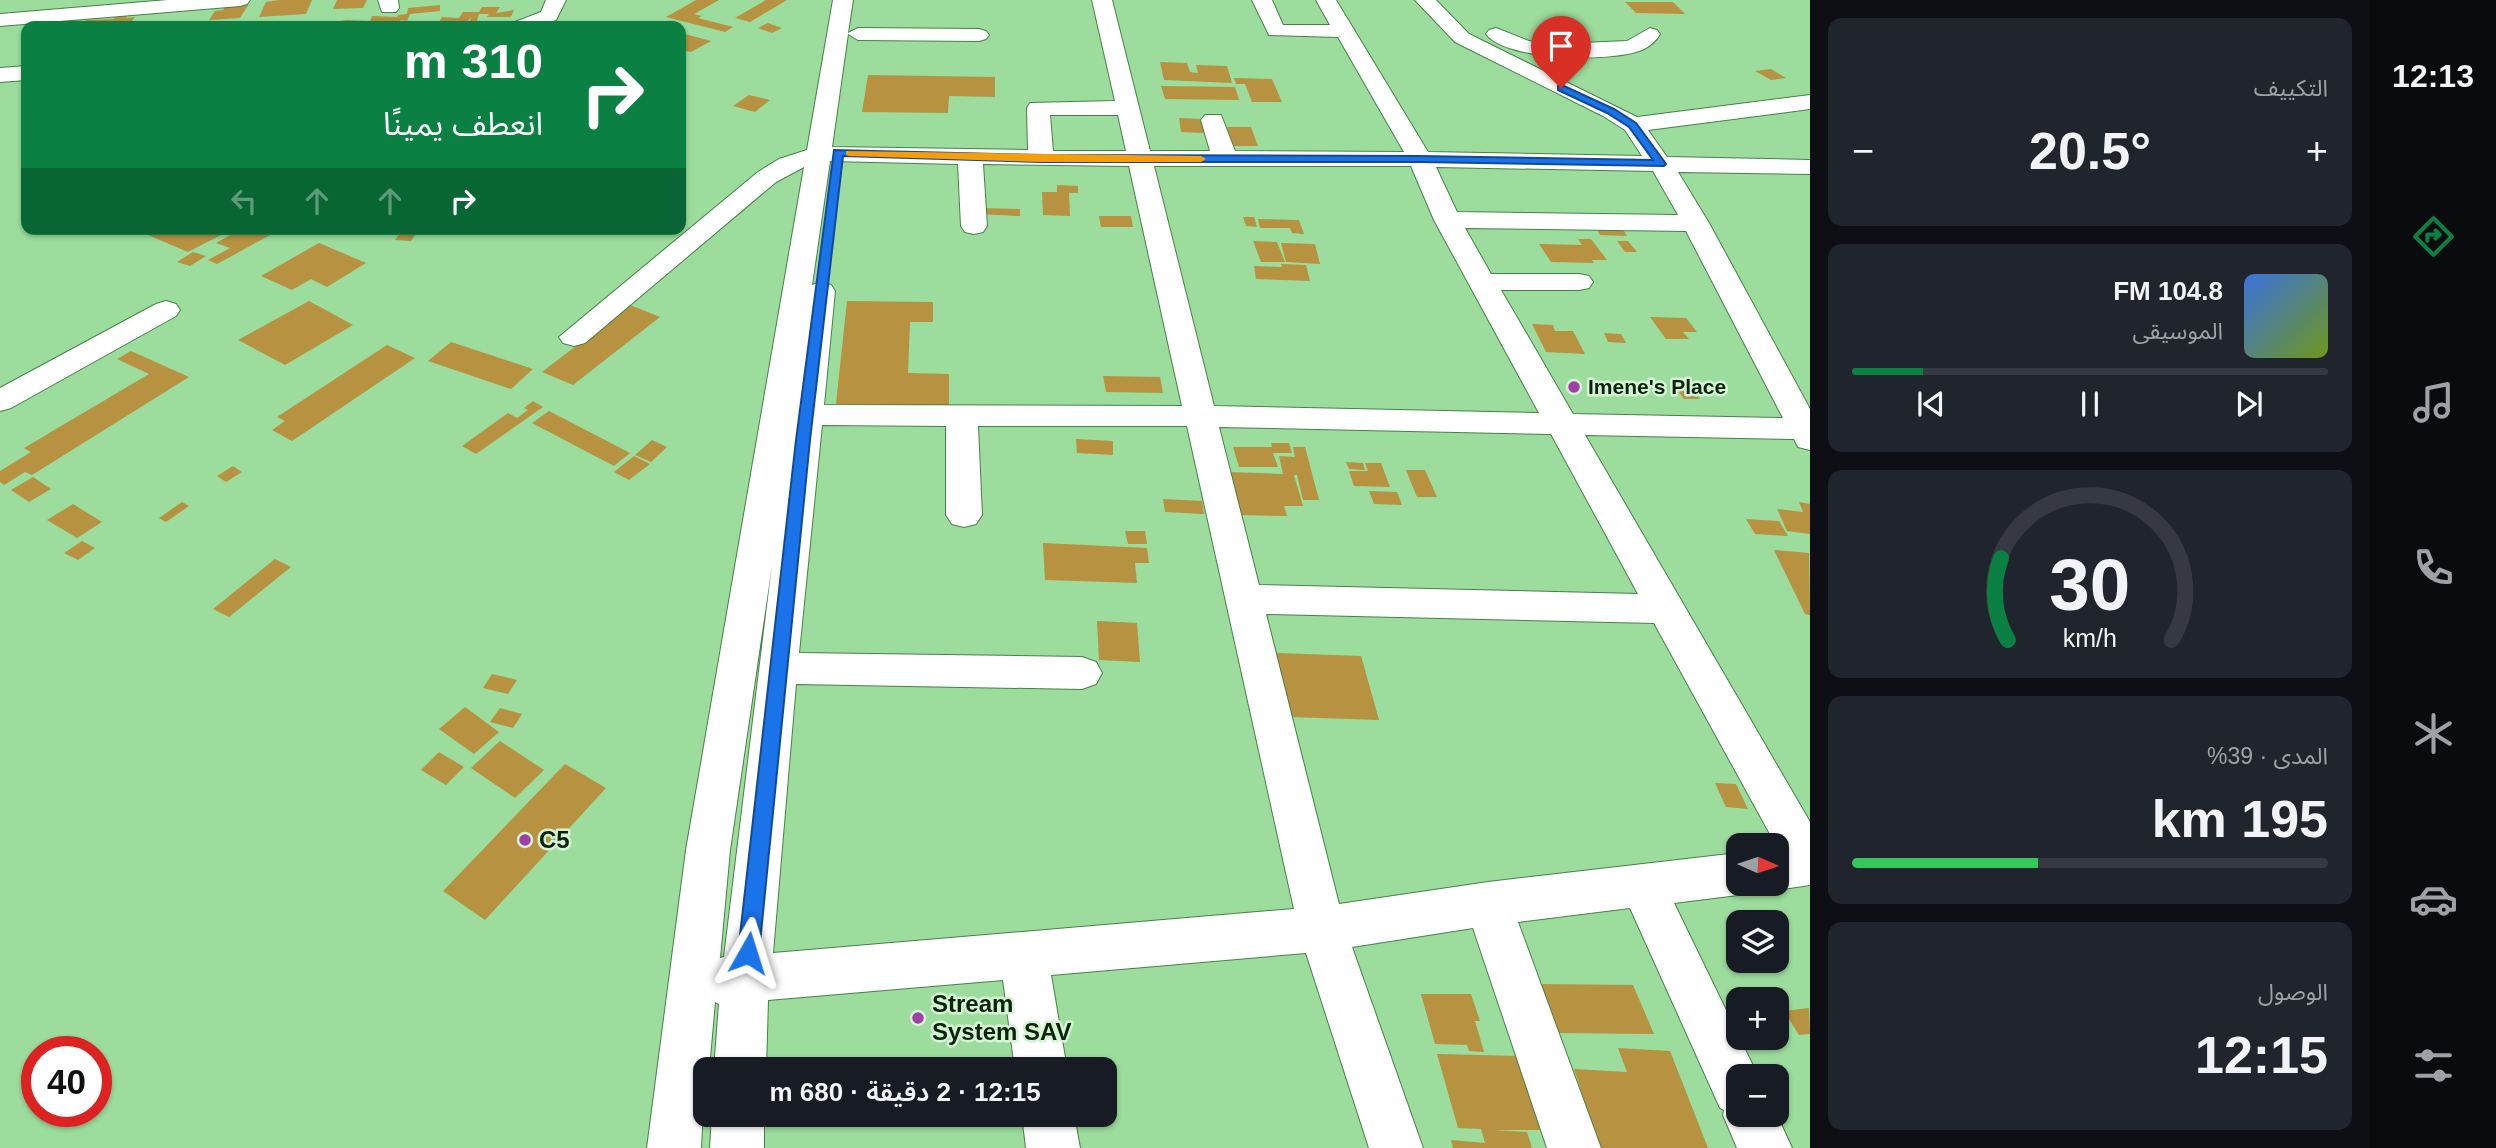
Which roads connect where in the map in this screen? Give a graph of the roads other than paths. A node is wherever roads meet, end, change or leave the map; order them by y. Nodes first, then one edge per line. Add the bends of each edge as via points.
1 (4, 0) edge
2 (124, 0) edge
3 (236, 0) edge
4 (555, 0) edge
5 (843, 0) edge
6 (864, 0) edge
7 (1102, 0) edge
8 (1262, 0) edge
9 (1326, 0) edge
10 (1425, 1) edge
11 (0, 6) edge
12 (74, 13) junction
13 (0, 20) edge
14 (536, 21) edge
15 (1343, 31) junction
16 (858, 34) junction
17 (1650, 34) dead end
18 (979, 35) dead end
19 (21, 73) edge
20 (0, 75) edge
21 (1810, 102) edge
22 (1128, 108) junction
23 (1213, 120) dead end
24 (1633, 125) junction
25 (829, 153) junction
26 (970, 156) junction
27 (1041, 158) junction
28 (1139, 159) junction
29 (1226, 159) junction
30 (1419, 159) junction
31 (1660, 164) junction
32 (1810, 167) edge
33 (1447, 220) junction
34 (1696, 223) junction
35 (974, 226) dead end
36 (1483, 282) junction
37 (1579, 282) dead end
38 (166, 310) dead end
39 (574, 337) dead end
40 (0, 401) edge
41 (806, 415) junction
42 (1202, 416) junction
43 (962, 417) junction
44 (1562, 424) junction
45 (1807, 434) edge
46 (964, 514) dead end
47 (1245, 599) junction
48 (1667, 609) junction
49 (778, 668) junction
50 (1082, 673) dead end
51 (1810, 864) edge
52 (1789, 867) edge
53 (1726, 876) edge
54 (1643, 886) junction
55 (1488, 904) junction
56 (1322, 929) junction
57 (1024, 955) junction
58 (746, 980) junction
59 (692, 982) junction
60 (741, 1057) edge
61 (1039, 1057) edge
62 (1726, 1064) edge
63 (738, 1127) edge
64 (1050, 1127) edge
65 (1755, 1127) edge
66 (674, 1148) edge
67 (737, 1148) edge
68 (1053, 1148) edge
69 (1396, 1148) edge
70 (1574, 1148) edge
71 (1765, 1148) edge

1 - 11 street
2 - 12 street
3 - 12 street
4 - 14 street via 549,16
5 - 25 street
6 - 16 street
7 - 22 street
8 - 15 street via 1276,31
9 - 15 street
10 - 17 street via 1452,8 1525,49 1628,47
10 - 24 street via 1462,38
12 - 13 street
15 - 30 street
16 - 18 street
16 - 25 street
19 - 20 street
21 - 24 street
22 - 27 street via 1038,108
22 - 28 street
23 - 29 street
24 - 31 street
25 - 26 street
25 - 39 street via 788,164 767,177
25 - 41 street
25 - 59 street via 710,836
26 - 27 street
26 - 35 street
27 - 28 street
28 - 29 street
28 - 42 street
29 - 30 street
30 - 31 street
30 - 33 street
31 - 32 street
31 - 34 street
33 - 34 street
33 - 36 street
34 - 45 street
36 - 37 street
36 - 44 street
38 - 40 street
41 - 43 street
41 - 49 street
42 - 43 street
42 - 44 street
42 - 47 street
43 - 46 street
44 - 45 street
44 - 48 street
47 - 48 street
47 - 56 street
48 - 51 street
49 - 50 street
49 - 58 street
51 - 52 street
53 - 54 street
54 - 55 street
54 - 62 street
55 - 56 street
55 - 70 street
56 - 57 street
56 - 69 street
57 - 58 street
57 - 61 street
58 - 59 street
58 - 60 street
59 - 66 street
63 - 67 street
64 - 68 street
65 - 71 street

